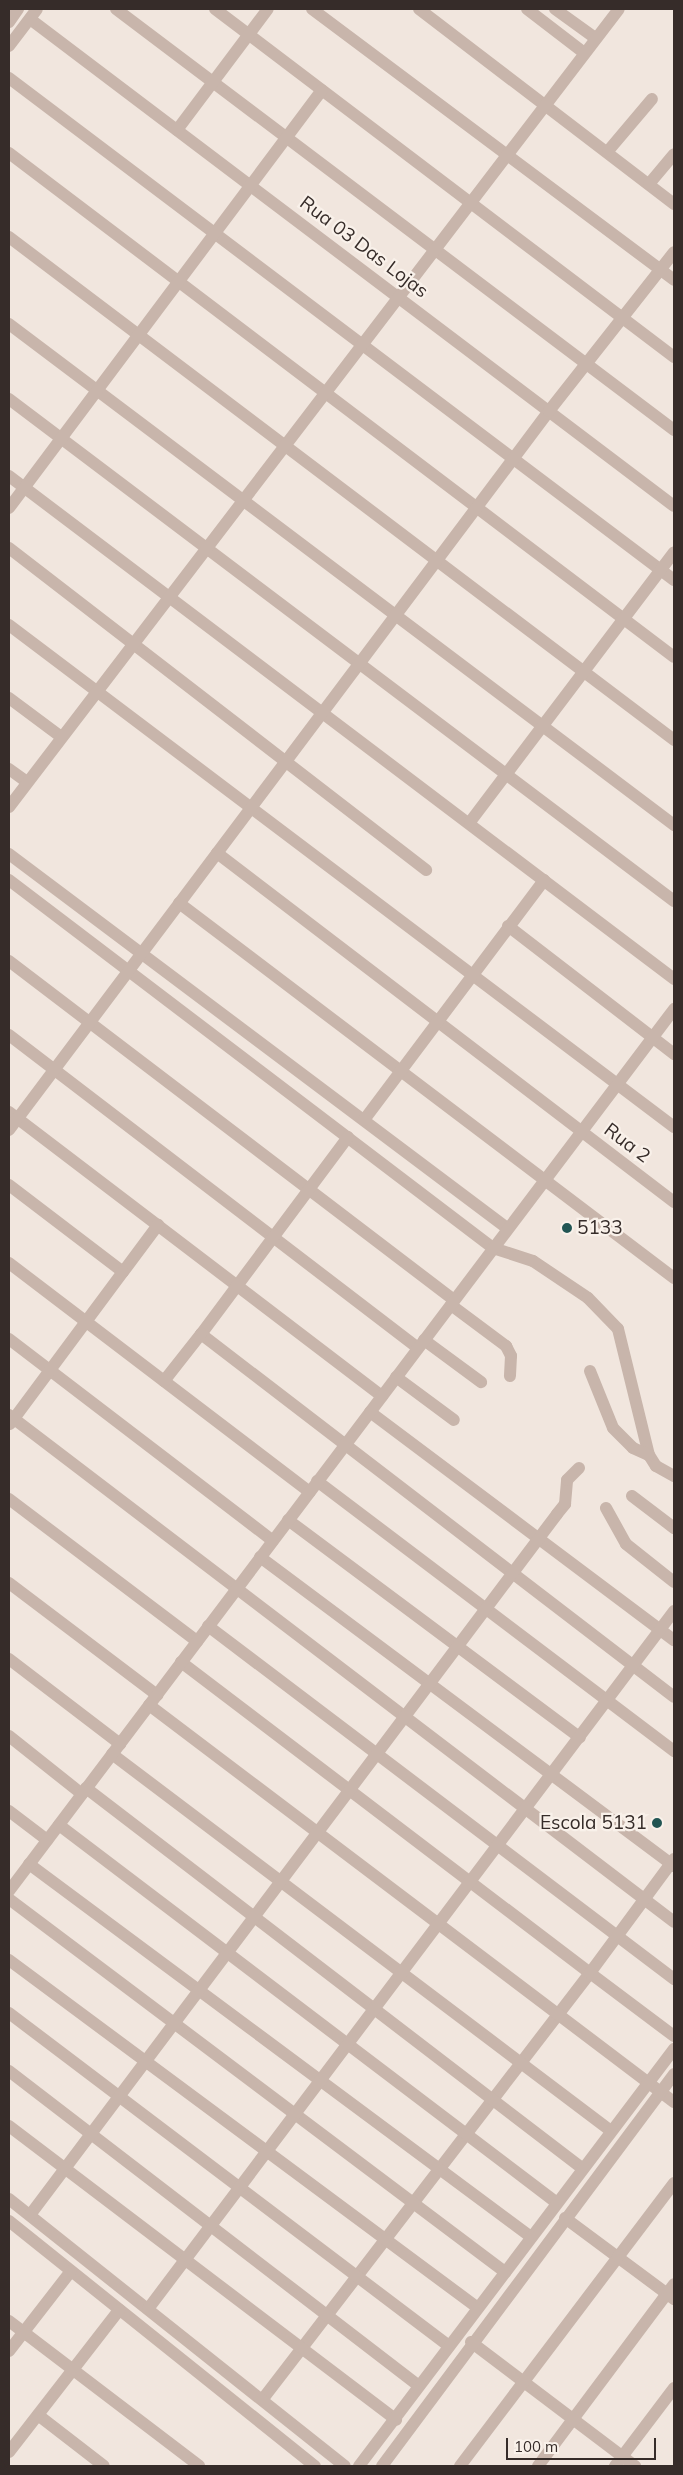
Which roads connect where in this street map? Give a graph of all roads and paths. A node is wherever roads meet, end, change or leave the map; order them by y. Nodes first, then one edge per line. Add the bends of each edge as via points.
1 (18, 9) edge
2 (116, 9) edge
3 (215, 9) edge
4 (268, 9) edge
5 (312, 9) edge
6 (419, 9) edge
7 (527, 9) edge
8 (555, 9) edge
9 (619, 9) edge
10 (34, 14) edge
11 (9, 22) edge
12 (249, 35) junction
13 (595, 38) junction
14 (9, 46) edge
15 (583, 52) junction
16 (9, 78) edge
17 (213, 82) junction
18 (322, 90) junction
19 (652, 99) dead end
20 (543, 103) junction
21 (177, 130) junction
22 (287, 139) junction
23 (608, 152) junction
24 (9, 153) edge
25 (674, 154) edge
26 (505, 155) junction
27 (648, 184) junction
28 (252, 185) junction
29 (470, 202) junction
30 (674, 204) edge
31 (214, 235) junction
32 (9, 237) edge
33 (436, 249) junction
34 (674, 252) edge
35 (661, 270) junction
36 (674, 280) edge
37 (178, 282) junction
38 (401, 298) junction
39 (623, 319) junction
40 (9, 324) edge
41 (138, 336) junction
42 (362, 346) junction
43 (674, 357) edge
44 (587, 364) junction
45 (97, 391) junction
46 (325, 393) junction
47 (9, 399) edge
48 (549, 411) junction
49 (674, 430) edge
50 (60, 440) junction
51 (283, 448) junction
52 (514, 459) junction
53 (9, 476) edge
54 (24, 487) junction
55 (243, 500) junction
56 (674, 506) edge
57 (9, 508) edge
58 (478, 508) junction
59 (206, 547) junction
60 (9, 548) edge
61 (674, 552) edge
62 (438, 560) junction
63 (661, 570) junction
64 (674, 580) edge
65 (170, 595) junction
66 (398, 615) junction
67 (625, 618) junction
68 (9, 625) edge
69 (133, 644) junction
70 (674, 657) edge
71 (359, 665) junction
72 (584, 672) junction
73 (98, 690) junction
74 (9, 698) edge
75 (324, 712) junction
76 (541, 724) junction
77 (60, 736) junction
78 (674, 740) edge
79 (289, 760) junction
80 (9, 769) edge
81 (504, 772) junction
82 (27, 782) junction
83 (9, 807) edge
84 (253, 807) junction
85 (470, 822) junction
86 (674, 825) edge
87 (9, 854) edge
88 (217, 854) junction
89 (426, 870) dead end
90 (9, 880) edge
91 (544, 880) junction
92 (674, 902) edge
93 (180, 903) junction
94 (508, 926) junction
95 (142, 953) junction
96 (9, 961) edge
97 (128, 972) junction
98 (473, 974) junction
99 (674, 979) edge
100 (674, 1009) edge
101 (89, 1023) junction
102 (436, 1023) junction
103 (9, 1035) edge
104 (652, 1037) junction
105 (674, 1054) edge
106 (55, 1069) junction
107 (401, 1071) junction
108 (619, 1085) junction
109 (13, 1115) edge
110 (364, 1120) junction
111 (674, 1127) edge
112 (9, 1130) edge
113 (580, 1131) junction
114 (348, 1137) junction
115 (544, 1182) junction
116 (9, 1185) edge
117 (308, 1189) junction
118 (674, 1202) edge
119 (158, 1225) junction
120 (508, 1228) junction
121 (274, 1237) junction
122 (494, 1248) junction
123 (9, 1263) edge
124 (123, 1272) junction
125 (674, 1278) edge
126 (237, 1286) junction
127 (452, 1302) junction
128 (88, 1323) junction
129 (201, 1334) junction
130 (9, 1339) edge
131 (421, 1344) junction
132 (51, 1372) junction
133 (590, 1372) dead end
134 (396, 1376) junction
135 (510, 1376) dead end
136 (164, 1381) junction
137 (481, 1382) dead end
138 (382, 1396) junction
139 (370, 1412) junction
140 (10, 1420) edge
141 (454, 1420) dead end
142 (343, 1447) junction
143 (650, 1455) junction
144 (579, 1468) dead end
145 (674, 1476) edge
146 (318, 1481) junction
147 (310, 1492) junction
148 (632, 1496) dead end
149 (9, 1499) edge
150 (606, 1508) dead end
151 (288, 1520) junction
152 (674, 1528) edge
153 (540, 1538) junction
154 (273, 1541) junction
155 (260, 1558) junction
156 (515, 1571) junction
157 (9, 1582) edge
158 (674, 1582) edge
159 (237, 1589) junction
160 (486, 1609) junction
161 (674, 1612) edge
162 (208, 1626) junction
163 (660, 1629) junction
164 (674, 1640) edge
165 (197, 1642) junction
166 (459, 1646) junction
167 (9, 1659) edge
168 (181, 1662) junction
169 (632, 1666) junction
170 (431, 1684) junction
171 (674, 1696) edge
172 (153, 1700) junction
173 (607, 1701) junction
174 (406, 1718) junction
175 (9, 1736) edge
176 (580, 1738) junction
177 (120, 1744) junction
178 (674, 1751) edge
179 (112, 1754) junction
180 (380, 1755) junction
181 (553, 1773) junction
182 (84, 1791) junction
183 (351, 1794) junction
184 (526, 1810) junction
185 (9, 1811) edge
186 (59, 1825) junction
187 (319, 1836) junction
188 (47, 1840) junction
189 (499, 1845) junction
190 (673, 1863) edge
191 (29, 1864) junction
192 (283, 1882) junction
193 (472, 1884) junction
194 (9, 1891) edge
195 (644, 1898) junction
196 (255, 1919) junction
197 (674, 1922) edge
198 (440, 1925) junction
199 (619, 1935) junction
200 (227, 1956) junction
201 (9, 1960) edge
202 (590, 1973) junction
203 (403, 1974) junction
204 (674, 1979) edge
205 (200, 1992) junction
206 (374, 2012) junction
207 (9, 2014) edge
208 (558, 2016) junction
209 (175, 2026) junction
210 (674, 2036) edge
211 (347, 2047) junction
212 (674, 2049) edge
213 (148, 2062) junction
214 (520, 2064) junction
215 (9, 2071) edge
216 (674, 2074) edge
217 (320, 2082) junction
218 (649, 2084) junction
219 (661, 2092) junction
220 (120, 2097) junction
221 (495, 2098) junction
222 (674, 2102) edge
223 (294, 2117) junction
224 (9, 2126) edge
225 (611, 2131) junction
226 (93, 2132) junction
227 (468, 2133) junction
228 (267, 2153) junction
229 (66, 2168) junction
230 (583, 2169) junction
231 (440, 2170) junction
232 (674, 2183) edge
233 (240, 2188) junction
234 (9, 2199) edge
235 (557, 2203) junction
236 (415, 2204) junction
237 (30, 2216) junction
238 (565, 2218) junction
239 (9, 2221) edge
240 (212, 2225) junction
241 (531, 2236) junction
242 (386, 2242) junction
243 (617, 2256) junction
244 (185, 2261) junction
245 (71, 2271) junction
246 (505, 2272) junction
247 (356, 2280) junction
248 (672, 2292) edge
249 (478, 2308) junction
250 (148, 2309) junction
251 (120, 2310) junction
252 (329, 2316) junction
253 (9, 2321) edge
254 (23, 2332) junction
255 (472, 2342) junction
256 (450, 2346) junction
257 (304, 2350) junction
258 (9, 2351) edge
259 (73, 2368) junction
260 (524, 2383) junction
261 (419, 2386) junction
262 (674, 2388) edge
263 (262, 2400) junction
264 (38, 2415) junction
265 (396, 2420) junction
266 (572, 2421) junction
267 (9, 2452) edge
268 (619, 2462) edge
269 (104, 2466) edge
270 (199, 2466) edge
271 (316, 2466) edge
272 (345, 2466) edge
273 (359, 2466) edge
274 (382, 2466) edge
275 (460, 2466) edge
276 (538, 2466) edge
277 (635, 2466) edge

1 - 11 street
2 - 17 street
3 - 12 street
4 - 12 street
5 - 26 street
6 - 20 street
7 - 15 street
8 - 13 street
9 - 13 street
10 - 14 street
10 - 21 street, Rua 03 Das Lojas
12 - 17 street
12 - 18 street
13 - 15 street
15 - 20 street
16 - 31 street
17 - 21 street
17 - 22 street
18 - 22 street
18 - 29 street
19 - 23 street
20 - 23 street
20 - 26 street
21 - 28 street, Rua 03 Das Lojas
22 - 28 street
22 - 33 street
23 - 27 street
24 - 37 street
25 - 27 street
26 - 29 street
26 - 35 street
27 - 30 street
28 - 31 street
28 - 38 street, Rua 03 Das Lojas
29 - 33 street
29 - 39 street
31 - 37 street
31 - 42 street
32 - 41 street
33 - 38 street
33 - 44 street
34 - 35 street
35 - 36 street
35 - 39 street
37 - 41 street
37 - 46 street
38 - 42 street
38 - 48 street, Rua 03 Das Lojas
39 - 43 street
39 - 44 street
40 - 45 street
41 - 45 street
41 - 51 street
42 - 46 street
42 - 52 street
44 - 48 street
44 - 49 street
45 - 50 street
45 - 55 street
46 - 51 street
46 - 58 street
47 - 50 street
48 - 52 street
48 - 56 street, Rua 03 Das Lojas
50 - 54 street
50 - 59 street
51 - 55 street
51 - 62 street
52 - 58 street
52 - 63 street
53 - 54 street
54 - 57 street
54 - 65 street
55 - 59 street
55 - 66 street
58 - 62 street
58 - 67 street
59 - 65 street
59 - 71 street
60 - 69 street
61 - 63 street
62 - 66 street
62 - 72 street
63 - 64 street
63 - 67 street
65 - 69 street
65 - 75 street
66 - 71 street
66 - 76 street
67 - 70 street
67 - 72 street
68 - 73 street
69 - 73 street
69 - 79 street
71 - 75 street
71 - 81 street
72 - 76 street
72 - 78 street
73 - 77 street
73 - 84 street
74 - 77 street
75 - 79 street
75 - 85 street
76 - 81 street
76 - 86 street
77 - 82 street
79 - 84 street
79 - 89 street
80 - 82 street
81 - 85 street
81 - 92 street
82 - 83 street
84 - 88 street
84 - 98 street
85 - 91 street
87 - 95 street
88 - 93 street
88 - 102 street, Rua 2
90 - 97 street
91 - 94 street
91 - 99 street
93 - 95 street
93 - 107 street
94 - 98 street
94 - 104 street
95 - 97 street
95 - 110 street
96 - 101 street
97 - 101 street
97 - 114 street
98 - 102 street
98 - 108 street
100 - 104 street
101 - 106 street
101 - 117 street
102 - 107 street
102 - 113 street, Rua 2
103 - 106 street
104 - 105 street
104 - 108 street
106 - 109 street
106 - 121 street
107 - 110 street
107 - 115 street
108 - 111 street
108 - 113 street
109 - 112 street
109 - 119 street
110 - 120 street
113 - 115 street
113 - 118 street, Rua 2
114 - 117 street
114 - 122 street
115 - 120 street
115 - 125 street
116 - 124 street
117 - 121 street
117 - 127 street
119 - 124 street
119 - 126 street
120 - 122 street
121 - 126 street
121 - 131 street
122 - 127 street
122 - 143 street via 566,1279 618,1328
123 - 128 street
124 - 128 street
126 - 129 street
126 - 138 street
127 - 131 street
127 - 135 street via 506,1346 512,1356
128 - 132 street
128 - 136 street
129 - 136 street
129 - 142 street
130 - 132 street
131 - 134 street
131 - 137 street
132 - 140 street
132 - 154 street
133 - 143 street via 613,1428 633,1448
134 - 138 street
134 - 141 street
136 - 147 street
138 - 139 street
139 - 142 street
139 - 153 street
140 - 159 street
142 - 146 street
142 - 156 street
143 - 145 street via 656,1466
144 - 153 street via 568,1480 565,1504
146 - 147 street
146 - 160 street
147 - 151 street
148 - 152 street
149 - 165 street
150 - 158 street via 626,1544
151 - 154 street
151 - 166 street
153 - 156 street
153 - 163 street
154 - 155 street
155 - 159 street
155 - 170 street
156 - 160 street
156 - 169 street
157 - 172 street
159 - 162 street
159 - 174 street
160 - 166 street
160 - 173 street
161 - 163 street
162 - 165 street
162 - 180 street
163 - 164 street
163 - 169 street
165 - 168 street
166 - 170 street
166 - 176 street
167 - 177 street
168 - 172 street
168 - 183 street
169 - 171 street
169 - 173 street
170 - 174 street
170 - 181 street
172 - 177 street
172 - 187 street
173 - 176 street
173 - 178 street
174 - 180 street
174 - 184 street
175 - 182 street
176 - 181 street
177 - 179 street
179 - 182 street
179 - 192 street
180 - 183 street
180 - 189 street
181 - 184 street
181 - 190 street
182 - 186 street
182 - 196 street
183 - 187 street
183 - 193 street
184 - 189 street
184 - 195 street
185 - 188 street
186 - 188 street
186 - 200 street
187 - 192 street
187 - 198 street
188 - 191 street
189 - 193 street
189 - 199 street
190 - 195 street
191 - 194 street
191 - 205 street
192 - 196 street
192 - 203 street
193 - 198 street
193 - 202 street
194 - 209 street
195 - 197 street
195 - 199 street
196 - 200 street
196 - 206 street
198 - 203 street
198 - 208 street
199 - 202 street
199 - 204 street
200 - 205 street
200 - 211 street
201 - 213 street
202 - 208 street
202 - 210 street
203 - 206 street
203 - 214 street
205 - 209 street
205 - 217 street
206 - 211 street
206 - 221 street
207 - 220 street
208 - 214 street
208 - 218 street
209 - 213 street
209 - 223 street
211 - 217 street
211 - 227 street
212 - 218 street
213 - 220 street
213 - 228 street
214 - 221 street
214 - 225 street
215 - 226 street
216 - 219 street
217 - 223 street
217 - 231 street
218 - 219 street
218 - 225 street
219 - 222 street
219 - 238 street
220 - 226 street
220 - 233 street
221 - 227 street
221 - 230 street
223 - 228 street
223 - 236 street
224 - 229 street
225 - 230 street
226 - 229 street
226 - 240 street
227 - 231 street
227 - 235 street
228 - 233 street
228 - 242 street
229 - 237 street
229 - 244 street
230 - 235 street
231 - 236 street
231 - 241 street
232 - 243 street
233 - 240 street
233 - 247 street
234 - 237 street
235 - 241 street
236 - 242 street
236 - 246 street
237 - 250 street
238 - 243 street
238 - 255 street
239 - 245 street
240 - 244 street
240 - 252 street
241 - 246 street
242 - 247 street
242 - 249 street
243 - 248 street
243 - 260 street
244 - 250 street
244 - 257 street
245 - 251 street
245 - 254 street
246 - 249 street
247 - 252 street
247 - 256 street
248 - 266 street
249 - 256 street
250 - 263 street
251 - 259 street
251 - 271 street
252 - 257 street
252 - 261 street
253 - 254 street
254 - 258 street
254 - 259 street
255 - 260 street
255 - 274 street
256 - 261 street
257 - 263 street
257 - 265 street
259 - 264 street
259 - 270 street
260 - 266 street
260 - 275 street
261 - 265 street
262 - 268 street
263 - 272 street
264 - 267 street
264 - 269 street
265 - 273 street
266 - 268 street
266 - 276 street
268 - 277 street

